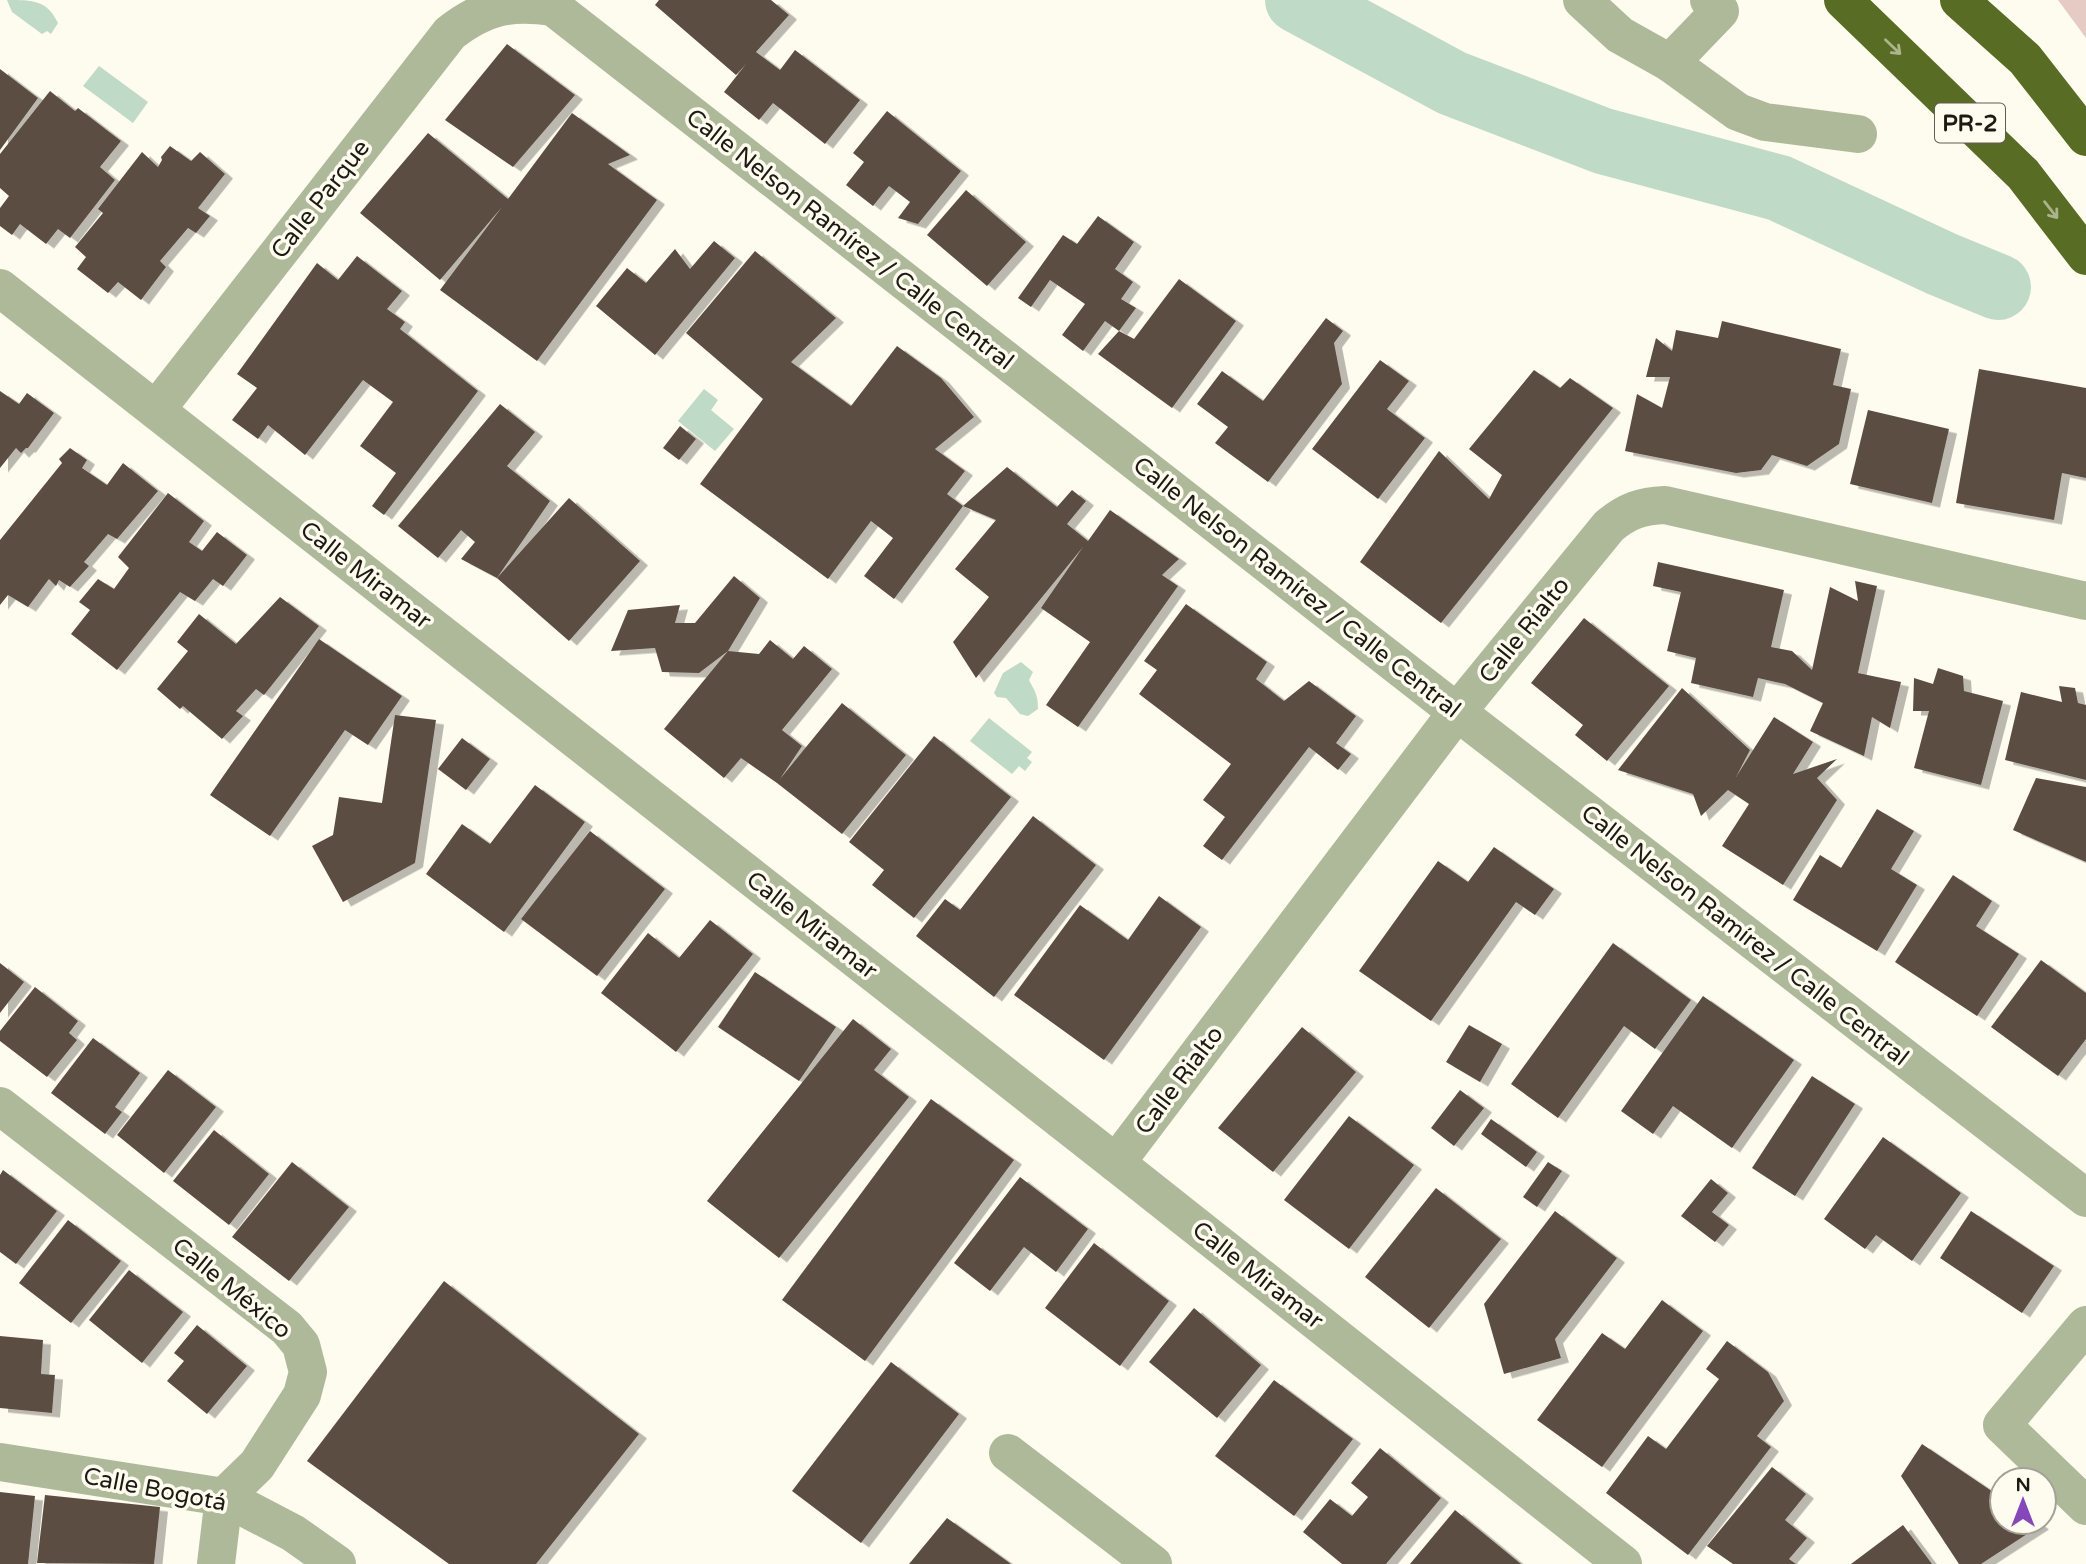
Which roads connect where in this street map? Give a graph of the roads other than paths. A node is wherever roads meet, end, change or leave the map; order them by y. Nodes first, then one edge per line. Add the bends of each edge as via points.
1 (1582, 0) edge
2 (1709, 0) edge
3 (1843, 0) edge
4 (1959, 0) edge
5 (1989, 0) edge
6 (499, 6) joint
7 (2025, 60) junction
8 (1670, 63) junction
9 (1858, 134) dead end
10 (2086, 137) edge
11 (2086, 256) edge
12 (0, 288) edge
13 (156, 410) junction
14 (2086, 601) edge
15 (1457, 712) junction
16 (0, 1106) edge
17 (1116, 1163) junction
18 (2086, 1198) edge
19 (2086, 1325) edge
20 (1008, 1453) dead end
21 (0, 1462) edge
22 (224, 1497) junction
23 (2086, 1506) edge
24 (216, 1564) edge
25 (337, 1564) edge
26 (1153, 1564) edge
27 (1623, 1564) edge

1 - 8 street via 1620,35
2 - 8 street via 1720,11
3 -> 11 highway, PR-2 via 2023,174
4 - 7 highway
5 - 7 highway
6 - 13 street, Calle Parque via 471,17 450,33
6 - 15 street, Calle Nelson Ramírez / Calle Central via 527,3 553,7
7 - 10 highway
8 - 9 street via 1738,112 1765,122
12 - 13 street, Calle Miramar
13 - 17 street, Calle Miramar
14 - 15 street, Calle Rialto via 1665,505 1642,506 1609,526
15 - 17 street, Calle Rialto
15 - 18 street, Calle Nelson Ramírez / Calle Central
16 - 22 street, Calle México via 287,1328 301,1345 308,1372 302,1395 257,1465
17 - 27 street, Calle Miramar
19 - 23 street via 2002,1425
20 - 26 street
21 - 22 street, Calle Bogotá
22 - 24 street
22 - 25 street, Calle Bogotá via 293,1533

